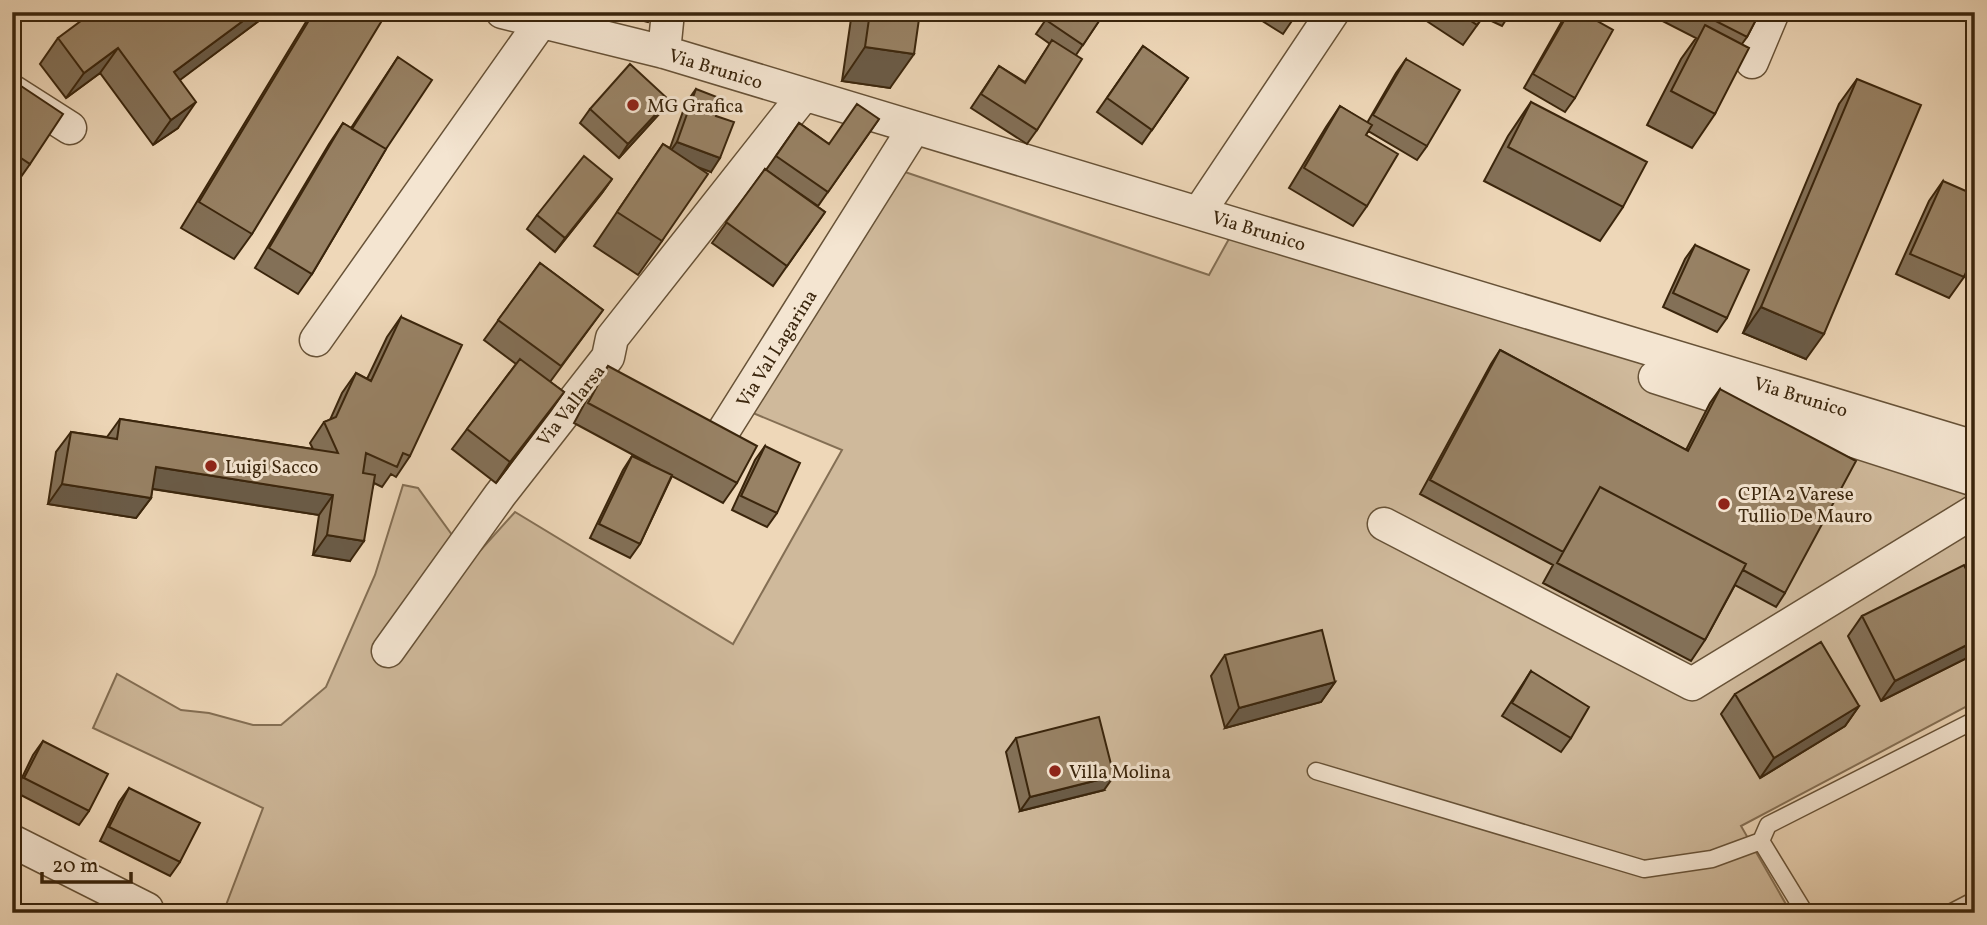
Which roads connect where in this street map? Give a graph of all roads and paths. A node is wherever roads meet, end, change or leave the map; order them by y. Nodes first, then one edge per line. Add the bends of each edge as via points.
1 (502, 12) edge
2 (668, 12) edge
3 (1333, 12) edge
4 (1773, 12) edge
5 (541, 22) junction
6 (664, 52) junction
7 (1752, 62) dead end
8 (12, 91) edge
9 (803, 96) junction
10 (70, 128) dead end
11 (914, 128) junction
12 (1200, 211) junction
13 (316, 340) dead end
14 (1654, 377) dead end
15 (664, 420) edge
16 (1975, 447) edge
17 (1975, 480) edge
18 (1975, 511) edge
19 (1384, 524) dead end
20 (388, 651) dead end
21 (1975, 720) edge
22 (1315, 771) dead end
23 (12, 841) edge
24 (1761, 841) junction
25 (1975, 900) edge
26 (147, 909) dead end
27 (1805, 913) edge
28 (1950, 913) edge

1 - 5 street, Via Brunico
2 - 6 street
3 - 12 street
4 - 7 street
5 - 6 street, Via Brunico
5 - 13 street
6 - 9 street, Via Brunico
8 - 10 street
9 - 11 street, Via Brunico
9 - 20 street, Via Vallarsa via 612,338 615,369 500,495
11 - 12 street, Via Brunico
11 - 15 street, Via Val Lagarina via 714,446
12 - 16 street, Via Brunico
14 - 17 street
18 - 19 street via 1692,684
21 - 24 lane via 1768,825
22 - 24 lane via 1644,869 1712,859
23 - 26 street
24 - 27 lane
25 - 28 lane

